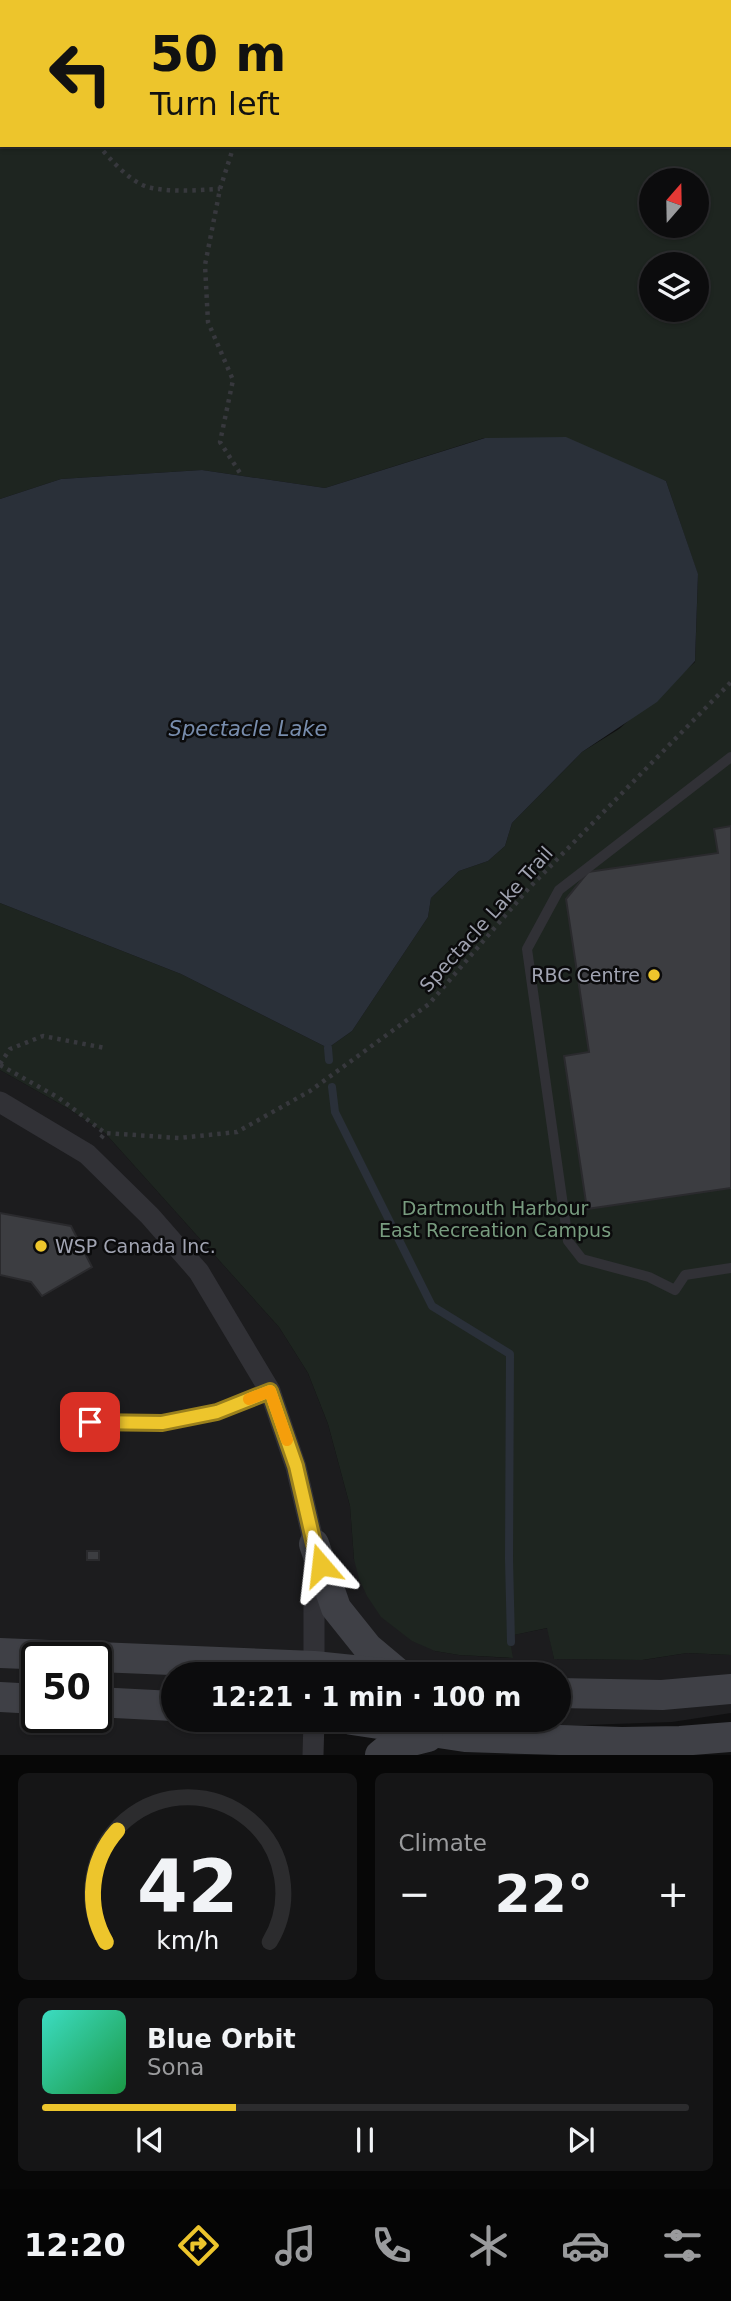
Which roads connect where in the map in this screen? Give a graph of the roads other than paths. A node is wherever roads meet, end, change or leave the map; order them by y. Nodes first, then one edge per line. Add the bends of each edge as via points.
1 (731, 757) edge
2 (0, 1102) edge
3 (731, 1268) edge
4 (270, 1391) junction
5 (65, 1421) dead end
6 (314, 1544) junction
7 (0, 1653) edge
8 (166, 1662) edge
9 (314, 1662) edge
10 (385, 1662) edge
11 (731, 1689) edge
12 (571, 1693) edge
13 (0, 1697) edge
14 (21, 1698) edge
15 (112, 1703) edge
16 (161, 1705) edge
17 (314, 1732) edge
18 (426, 1732) edge
19 (438, 1734) junction
20 (731, 1737) edge
21 (313, 1755) edge
22 (380, 1755) edge

1 - 3 lane via 559,890 527,949 568,1241 582,1259 649,1276 675,1290 685,1275
2 - 4 street via 87,1154 150,1216 199,1272
4 - 5 lane via 217,1412 162,1423
4 - 6 street via 296,1466
6 - 9 street
6 - 10 main road via 336,1608
7 - 8 main road
11 - 12 main road via 662,1695
13 - 14 main road
15 - 16 main road
17 - 21 street
18 - 19 main road
19 - 20 main road via 622,1742
19 - 22 main road via 391,1746

